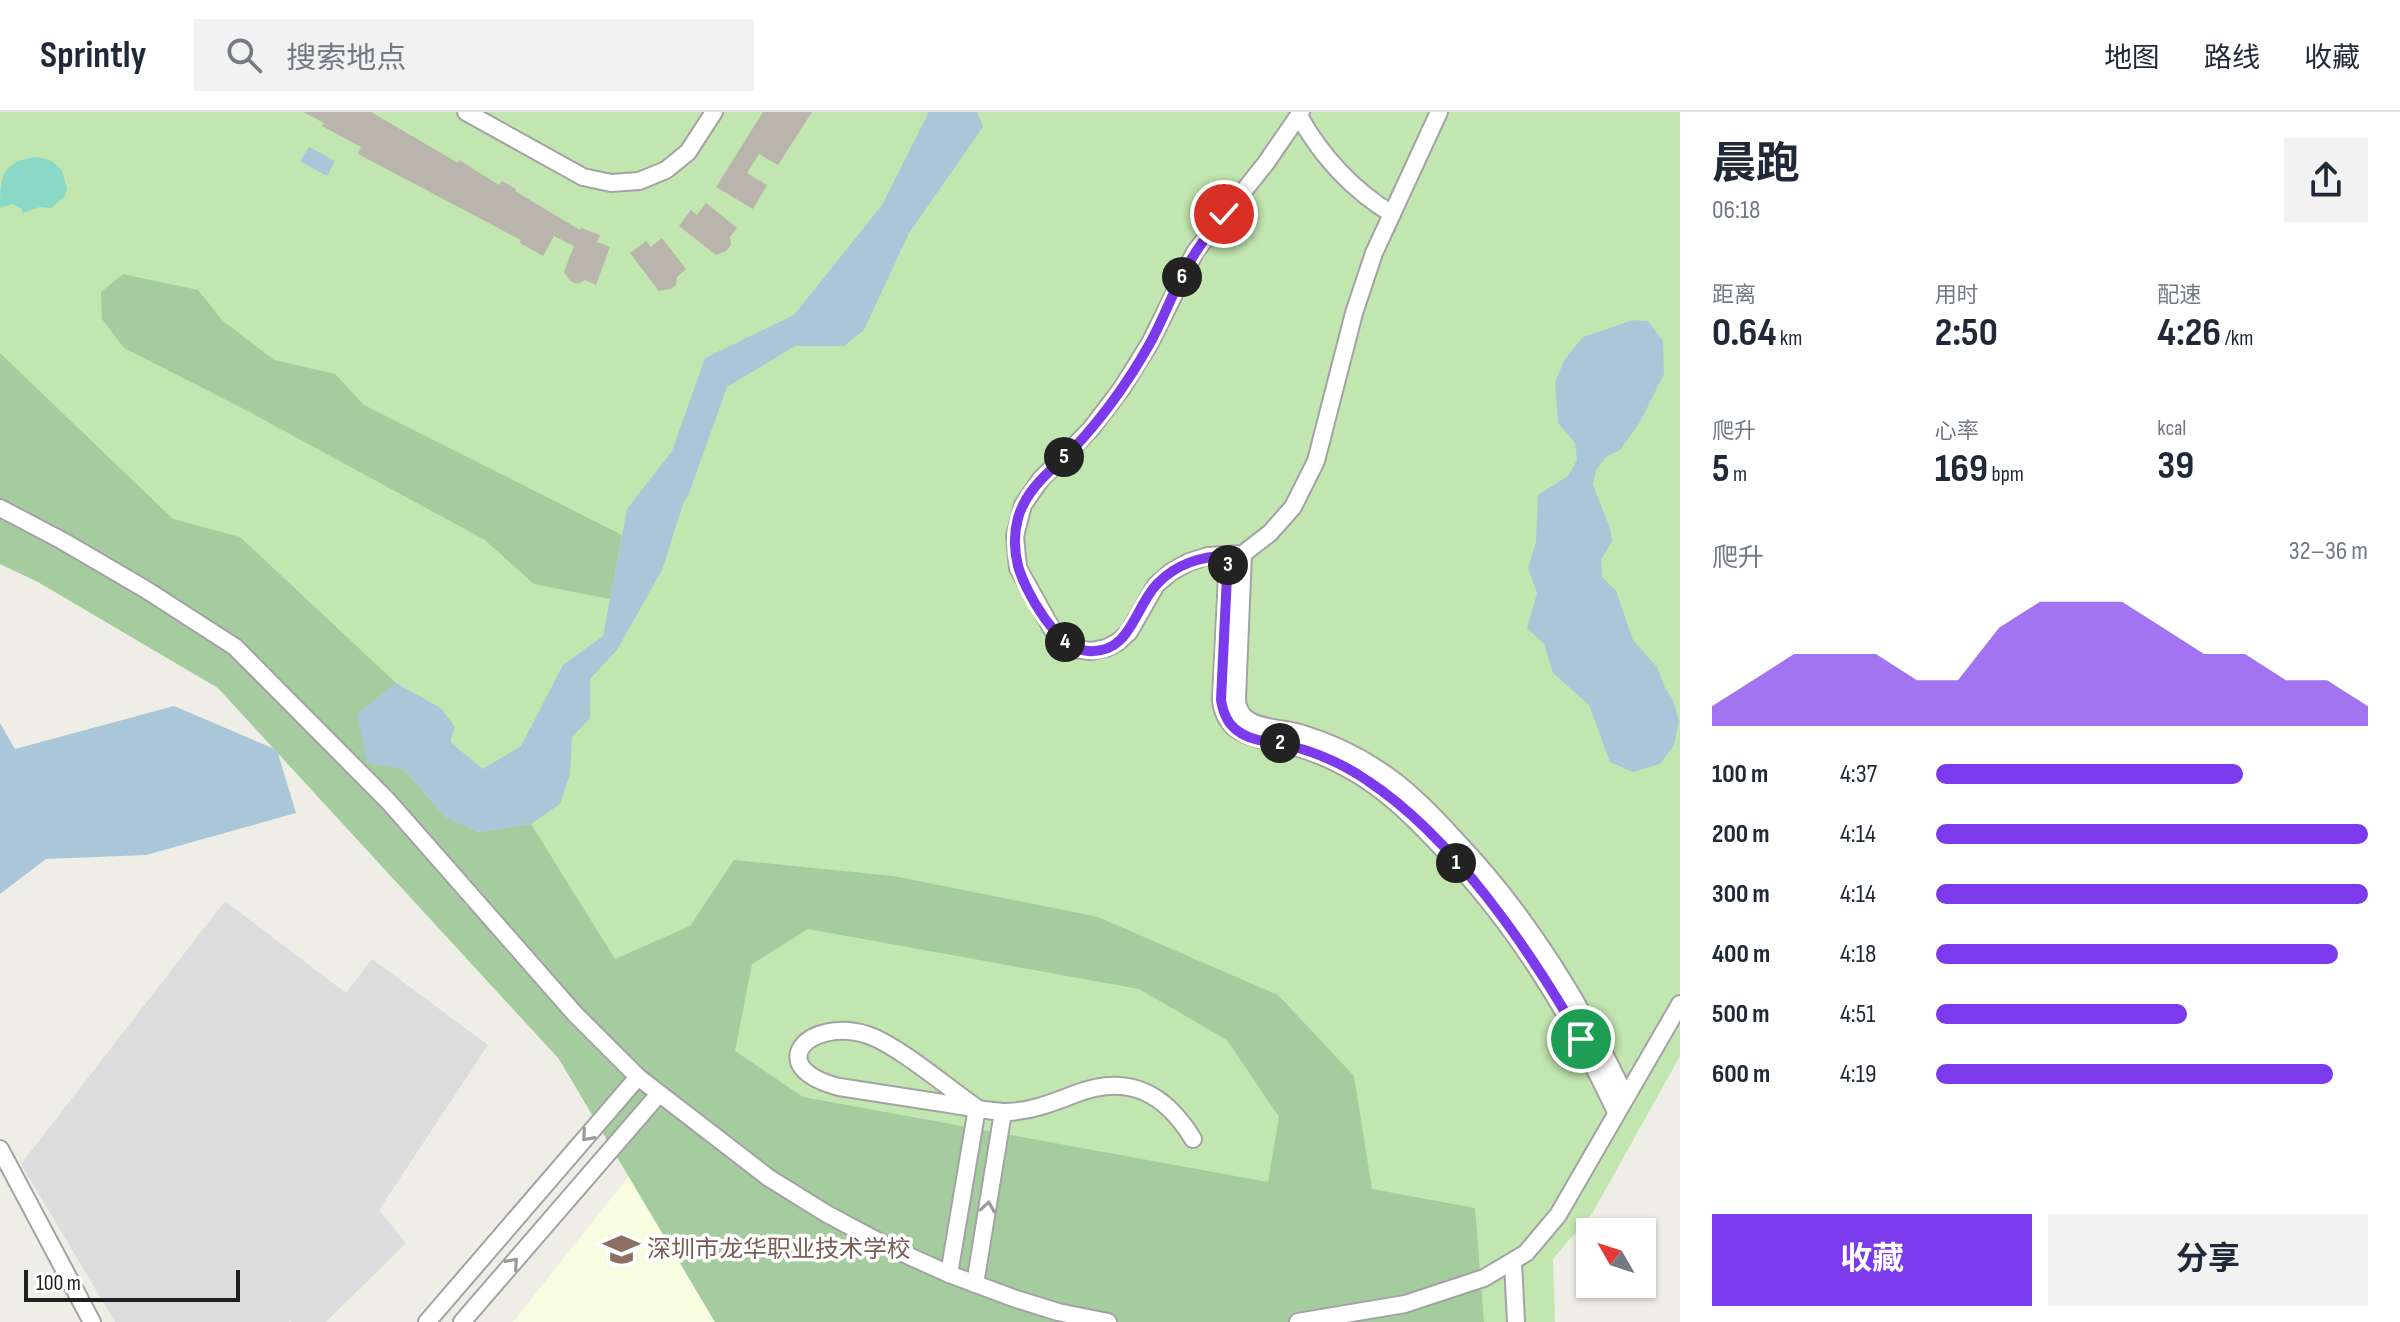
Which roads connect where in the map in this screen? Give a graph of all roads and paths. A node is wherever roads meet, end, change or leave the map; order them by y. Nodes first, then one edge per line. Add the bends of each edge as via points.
1 (466, 112) edge
2 (714, 112) edge
3 (1439, 112) edge
4 (1300, 114) edge
5 (1392, 214) junction
6 (0, 508) edge
7 (1236, 555) junction
8 (1680, 1004) edge
9 (638, 1077) junction
10 (659, 1094) junction
11 (1625, 1096) junction
12 (977, 1108) junction
13 (1003, 1112) junction
14 (1616, 1112) junction
15 (1193, 1139) dead end
16 (0, 1149) edge
17 (1513, 1263) junction
18 (949, 1274) junction
19 (975, 1284) junction
20 (478, 1304) junction
21 (92, 1322) edge
22 (427, 1322) edge
23 (462, 1322) edge
24 (471, 1322) edge
25 (1108, 1322) edge
26 (1298, 1322) edge
27 (1516, 1322) edge

1 - 2 street via 583,177 611,183 639,181 666,170 688,152
3 - 5 street
4 - 5 street via 1338,172
4 - 7 street via 1195,252 1122,388 1090,430 1030,491 1015,536 1018,568 1052,629 1075,649 1091,651 1106,648 1129,632 1144,601 1171,572 1198,559
5 - 7 street via 1363,283 1310,477 1282,521
6 - 9 street via 235,647 389,802 575,1014
7 - 11 street via 1237,698 1242,715 1358,757 1437,820 1534,936 1594,1032
7 - 14 street via 1221,700 1230,725 1245,736 1314,753 1350,770 1384,792 1426,831 1484,895 1543,975
8 - 11 street
9 - 10 street
9 -> 22 street
10 - 18 street via 769,1178 827,1214
20 -> 10 street
11 - 14 street
12 - 12 street via 825,1083 801,1068 800,1048 806,1039 828,1032 867,1035
12 - 13 street
12 - 18 street
13 - 15 street via 1053,1103 1100,1086 1136,1088 1170,1106
19 -> 13 street
14 - 17 street via 1549,1229
16 - 21 street
17 - 26 street via 1405,1304
17 - 27 street
18 - 19 street
19 - 25 street via 1058,1312
20 - 23 street
20 - 24 street

